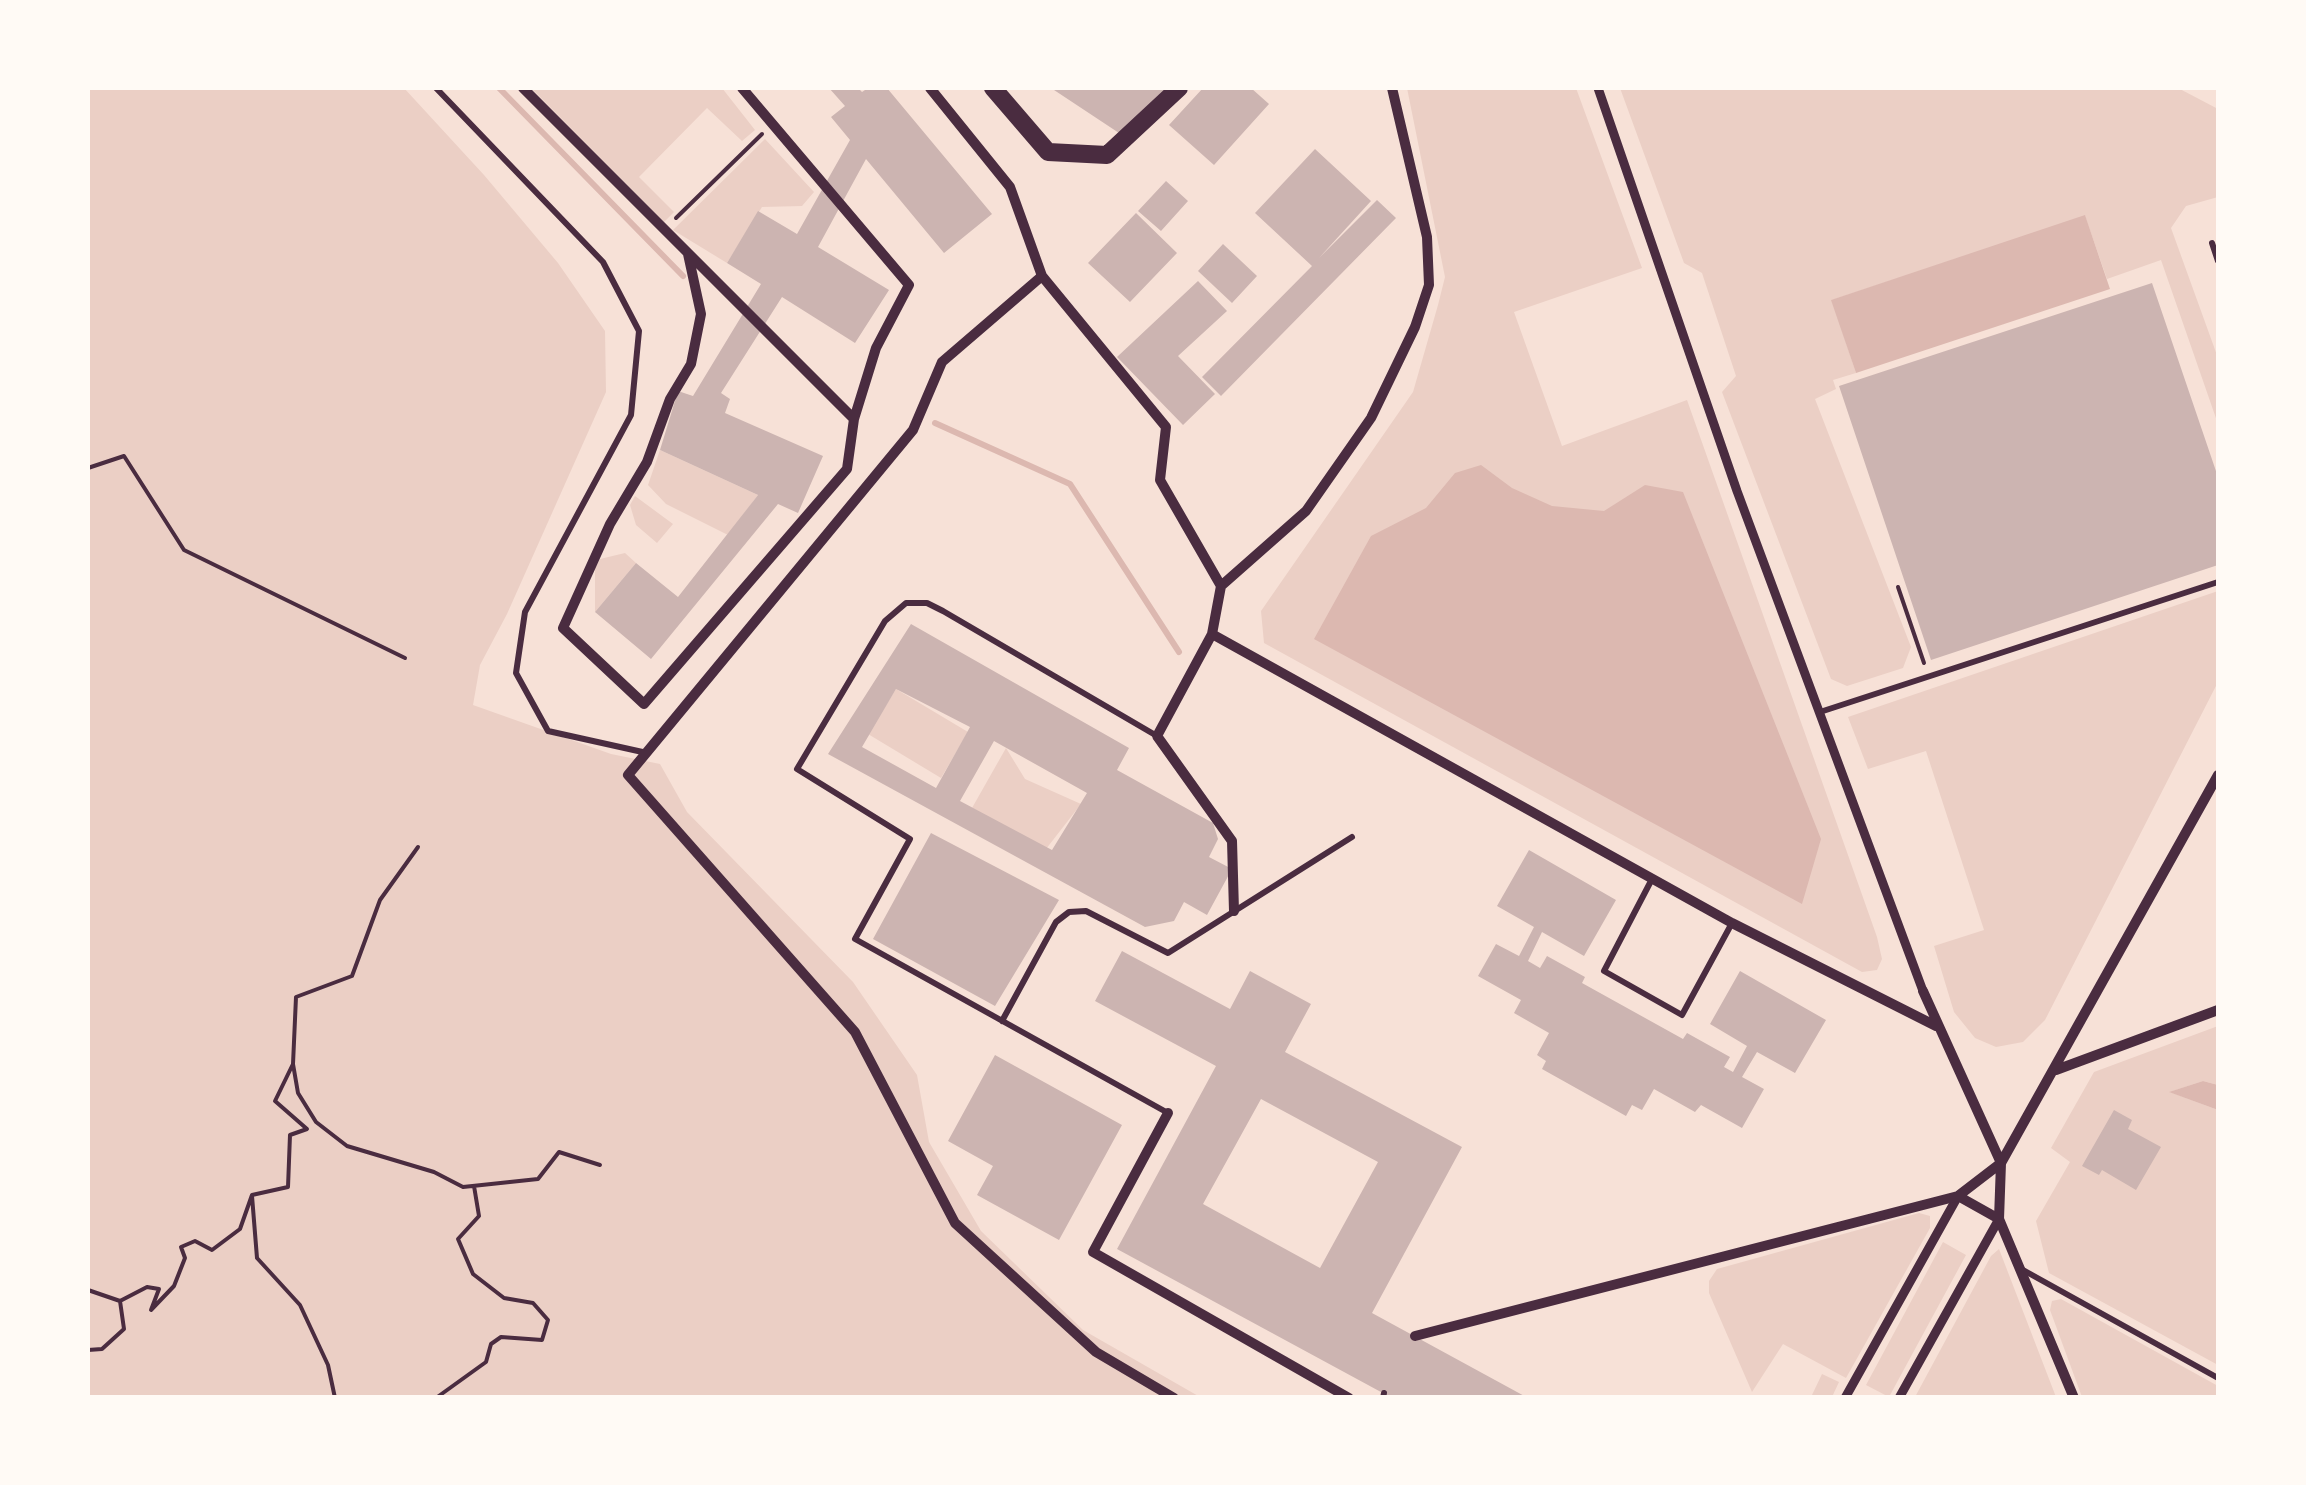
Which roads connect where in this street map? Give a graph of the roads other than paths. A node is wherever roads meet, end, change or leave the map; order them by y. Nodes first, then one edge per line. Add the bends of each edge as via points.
1 (436, 88) edge
2 (523, 88) edge
3 (742, 88) edge
4 (930, 88) edge
5 (993, 88) edge
6 (1179, 88) edge
7 (1392, 88) edge
8 (1598, 88) edge
9 (2212, 243) dead end
10 (688, 254) junction
11 (2218, 261) edge
12 (1042, 276) junction
13 (854, 419) junction
14 (2218, 582) edge
15 (1221, 586) junction
16 (1212, 634) junction
17 (1820, 712) junction
18 (1157, 736) junction
19 (646, 753) junction
20 (2218, 775) edge
21 (1352, 837) dead end
22 (1652, 878) junction
23 (1234, 911) junction
24 (1732, 923) junction
25 (1922, 991) joint
26 (2218, 1010) edge
27 (1002, 1021) junction
28 (1936, 1026) junction
29 (2055, 1070) junction
30 (1168, 1113) joint
31 (2002, 1163) junction
32 (1958, 1196) junction
33 (1999, 1218) junction
34 (2018, 1268) junction
35 (1415, 1336) dead end
36 (2218, 1378) edge
37 (1174, 1398) edge
38 (1349, 1398) edge
39 (1845, 1398) edge
40 (1899, 1398) edge
41 (2074, 1398) edge

1 - 19 lane via 602,262 640,331 631,415 525,612 516,674 548,731
2 - 10 street
3 - 13 street via 909,285 876,348
4 - 12 street via 1010,187
5 - 6 street via 1048,152 1108,155
7 - 15 street via 1427,237 1429,285 1415,327 1371,418 1306,511
8 - 17 street
9 - 11 lane
10 - 13 street
10 - 13 street via 701,314 691,364 562,628 644,704 847,469
12 - 15 street via 1166,428 1160,480
12 - 19 street via 942,362 913,430
14 - 17 lane
15 - 16 street
16 - 18 street
16 - 22 street
17 - 25 street
18 - 23 street via 1232,841
18 - 27 lane via 927,602 906,603 884,620 798,769 910,838 854,939
19 - 37 street via 628,775 855,1032 955,1223 1096,1352
20 - 29 street
21 - 23 lane
22 - 24 street
22 - 24 lane via 1604,971 1682,1015
23 - 27 lane via 1168,953 1086,910 1069,912 1056,922
24 - 28 street
25 - 28 street
26 - 29 street
27 - 30 lane
28 - 31 street
29 - 31 street
30 - 38 street via 1094,1252
31 - 32 street
31 - 33 street
32 - 33 street
32 - 35 street
32 - 39 street
33 - 34 street
33 - 40 street
34 - 36 lane
34 - 41 street

